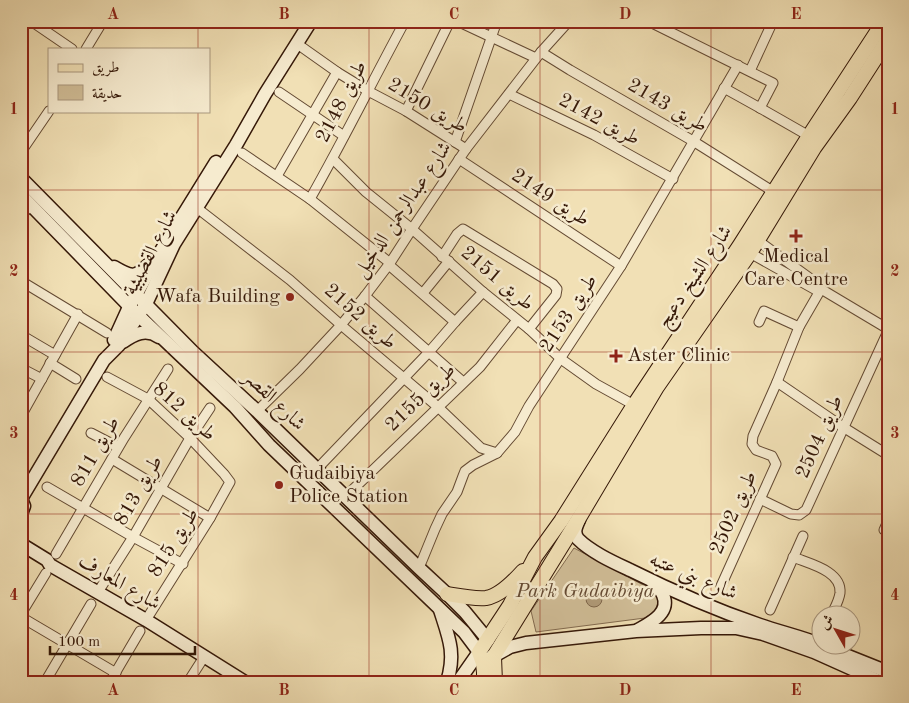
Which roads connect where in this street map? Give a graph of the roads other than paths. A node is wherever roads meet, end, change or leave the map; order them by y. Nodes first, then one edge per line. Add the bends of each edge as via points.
1 (31, 21) edge
2 (103, 21) edge
3 (405, 21) edge
4 (450, 21) edge
5 (457, 21) edge
6 (497, 21) edge
7 (569, 21) edge
8 (648, 21) edge
9 (772, 21) edge
10 (884, 21) edge
11 (306, 22) edge
12 (491, 38) junction
13 (888, 39) edge
14 (293, 42) junction
15 (71, 48) edge
16 (87, 48) edge
17 (539, 55) junction
18 (738, 66) junction
19 (750, 71) junction
20 (337, 72) junction
21 (724, 88) junction
22 (368, 91) junction
23 (279, 92) dead end
24 (509, 94) junction
25 (760, 108) junction
26 (406, 111) junction
27 (49, 112) edge
28 (313, 115) junction
29 (344, 136) junction
30 (809, 136) junction
31 (694, 141) junction
32 (456, 142) junction
33 (466, 149) junction
34 (21, 152) edge
35 (242, 152) dead end
36 (333, 159) junction
37 (459, 159) junction
38 (277, 176) junction
39 (21, 178) edge
40 (672, 179) junction
41 (774, 192) junction
42 (21, 195) edge
43 (310, 199) junction
44 (30, 205) junction
45 (192, 208) junction
46 (21, 217) edge
47 (412, 228) junction
48 (748, 244) junction
49 (159, 254) junction
50 (446, 259) junction
51 (103, 261) junction
52 (389, 264) junction
53 (621, 266) junction
54 (21, 281) edge
55 (821, 289) junction
56 (483, 292) junction
57 (423, 293) junction
58 (365, 296) junction
59 (141, 300) junction
60 (134, 311) junction
61 (78, 314) junction
62 (517, 320) junction
63 (455, 322) junction
64 (759, 322) dead end
65 (341, 325) junction
66 (799, 327) junction
67 (529, 329) junction
68 (888, 330) edge
69 (107, 333) dead end
70 (21, 335) edge
71 (163, 339) junction
72 (119, 345) junction
73 (429, 352) junction
74 (53, 359) junction
75 (560, 359) junction
76 (104, 360) junction
77 (21, 368) edge
78 (168, 369) dead end
79 (107, 377) dead end
80 (404, 378) junction
81 (42, 379) junction
82 (76, 379) dead end
83 (463, 382) junction
84 (777, 382) junction
85 (148, 399) junction
86 (24, 402) edge
87 (634, 404) junction
88 (438, 407) junction
89 (210, 408) dead end
90 (257, 411) junction
91 (21, 416) edge
92 (843, 427) junction
93 (91, 433) dead end
94 (190, 438) junction
95 (118, 447) junction
96 (497, 453) junction
97 (888, 455) edge
98 (112, 459) junction
99 (316, 469) junction
100 (230, 482) joint
101 (47, 487) dead end
102 (160, 488) junction
103 (345, 497) junction
104 (21, 499) edge
105 (760, 499) junction
106 (83, 508) junction
107 (21, 514) edge
108 (210, 518) junction
109 (580, 518) junction
110 (888, 521) edge
111 (884, 530) dead end
112 (803, 536) dead end
113 (133, 537) junction
114 (21, 544) edge
115 (21, 551) edge
116 (536, 557) junction
117 (793, 558) junction
118 (51, 564) junction
119 (183, 564) junction
120 (418, 568) junction
121 (653, 582) junction
122 (721, 586) dead end
123 (98, 592) junction
124 (447, 594) junction
125 (91, 604) dead end
126 (438, 606) junction
127 (835, 606) edge
128 (770, 610) dead end
129 (21, 616) edge
130 (143, 626) junction
131 (636, 632) junction
132 (488, 640) junction
133 (812, 642) edge
134 (812, 643) edge
135 (68, 645) junction
136 (480, 652) junction
137 (494, 656) junction
138 (839, 656) edge
139 (849, 656) edge
140 (204, 657) junction
141 (888, 672) edge
142 (116, 673) junction
143 (485, 680) edge
144 (45, 682) edge
145 (110, 682) edge
146 (188, 682) edge
147 (245, 682) edge
148 (447, 682) edge
149 (458, 682) edge
150 (881, 682) edge

1 - 15 street
2 - 16 street
3 - 22 street, طريق 2148
4 - 26 street
5 - 12 street, طريق 2143
6 - 12 street
7 - 17 street, شارع عبدالرحمن الدخيل
8 - 18 street
9 - 19 street
10 - 30 main road, شارع الشيخ دعيج
11 - 14 main road, شارع القضيبية
12 - 17 street, طريق 2143
12 - 32 street
13 - 48 main road, شارع الشيخ دعيج
14 - 20 street, طريق 2150
14 - 45 main road, شارع القضيبية via 262,92 236,145
17 - 24 street, شارع عبدالرحمن الدخيل
17 - 31 street, طريق 2143
18 - 19 street
18 - 21 street, طريق 2153
19 - 25 street via 773,83
20 - 22 street, طريق 2150
20 - 28 street
21 - 25 street
21 - 31 street, طريق 2153
22 - 26 street, طريق 2150
22 - 29 street, طريق 2148
23 - 28 street
24 - 33 street, شارع عبدالرحمن الدخيل
24 - 40 street, طريق 2142 via 594,135
25 - 30 street
26 - 32 street, طريق 2150
27 - 34 street
28 - 29 street
28 - 38 street
29 - 36 street, طريق 2148
30 - 41 main road, شارع الشيخ دعيج
31 - 40 street, طريق 2153
31 - 41 street, طريق 2143
32 - 33 street, طريق 2150
33 - 37 street, شارع عبدالرحمن الدخيل
35 - 38 street
36 - 43 street, طريق 2148
36 - 47 street, طريق 2151 via 366,192
37 - 47 street, شارع عبدالرحمن الدخيل
37 - 53 street, طريق 2149
38 - 43 street
39 - 51 main road, شارع القصر
40 - 53 street, طريق 2153
41 - 48 main road, شارع الشيخ دعيج
42 - 44 main road, شارع القصر
43 - 52 street
44 - 46 street
44 - 60 main road, شارع القصر
45 - 49 main road, شارع القضيبية
45 - 59 main road, شارع القضيبية
45 - 65 street, طريق 2152 via 290,280
47 - 50 street, طريق 2151
47 - 52 street, شارع عبدالرحمن الدخيل
48 - 55 street via 815,282
48 - 55 street via 816,290
48 - 87 main road, شارع الشيخ دعيج
48 - 109 main road, شارع الشيخ دعيج via 656,387
49 - 51 main road via 135,275 127,275
49 - 59 main road, شارع القضيبية
50 - 56 street, طريق 2151
50 - 57 street
50 - 67 street, طريق 2151 via 457,234 463,229 552,284 557,289 556,295
51 - 59 main road, شارع القصر
52 - 57 street
52 - 58 street, شارع عبدالرحمن الدخيل
53 - 75 street, طريق 2153
54 - 61 street
55 - 66 street, طريق 2502
55 - 68 street
56 - 62 street, طريق 2151
56 - 63 street
57 - 63 street
58 - 65 street, شارع عبدالرحمن الدخيل
58 - 73 street
59 - 60 main road, شارع القضيبية
59 - 90 main road, شارع القصر
60 - 71 main road, شارع القصر
60 - 72 main road, شارع القضيبية
60 - 76 main road
61 - 69 street
61 - 74 street
62 - 67 street, طريق 2151
62 - 83 street, طريق 2155 via 480,367
63 - 73 street
64 - 66 street via 764,311
65 - 80 street, طريق 2152
65 - 90 street, شارع عبدالرحمن الدخيل
66 - 84 street, طريق 2502
67 - 75 street, طريق 2151
68 - 92 street, طريق 2504
70 - 74 street
71 - 72 main road via 153,333 142,332
71 - 126 main road, شارع القصر
72 - 76 main road, شارع القضيبية
73 - 80 street
73 - 83 street
74 - 81 street
74 - 82 street
75 - 87 street, طريق 2151 via 596,384
75 - 96 street, طريق 2153 via 515,432
76 - 104 main road, شارع القضيبية
77 - 81 street
78 - 85 street, طريق 811
79 - 85 street, طريق 812
80 - 88 street, طريق 2152
80 - 99 street
81 - 86 street
83 - 88 street, طريق 2155
84 - 92 street
84 - 105 street, طريق 2502 via 753,436 752,444 756,450 772,456 776,464
85 - 94 street, طريق 812
85 - 95 street, طريق 811
86 - 91 street
87 - 116 main road, شارع الشيخ دعيج
88 - 96 street, طريق 2152 via 481,448
88 - 103 street, طريق 2155
89 - 94 street, طريق 813
90 - 99 main road, شارع القصر
92 - 97 street
92 - 105 street, طريق 2504 via 806,510 799,515 791,514
93 - 95 street
94 - 100 street, طريق 812
94 - 102 street, طريق 813
95 - 98 street, طريق 811
96 - 120 street, طريق 2153 via 465,471
98 - 102 street
98 - 106 street, طريق 811
99 - 103 main road, شارع القصر
100 - 108 street, طريق 815
101 - 106 street
102 - 108 street
102 - 113 street, طريق 813
103 - 120 main road, شارع القصر
104 - 107 main road, شارع القضيبية via 24,506
105 - 122 street, طريق 2502
106 - 113 street
106 - 118 street, طريق 811
108 - 119 street, طريق 815
109 - 121 main road, شارع بني عتبه via 575,531 580,542
109 - 137 main road, شارع الشيخ دعيج
110 - 111 street
112 - 117 street
113 - 119 street
113 - 123 street, طريق 813
114 - 118 main road, شارع المعارف
115 - 118 main road, شارع المعارف via 45,565
116 - 124 main road via 513,582 488,598
116 - 132 main road, شارع الشيخ دعيج
117 - 127 street via 829,572 837,580 840,592
117 - 128 street
118 - 123 main road, شارع المعارف
118 - 129 street, طريق 811
119 - 130 street, طريق 815
120 - 124 main road, شارع القصر
121 - 131 main road via 664,597 665,606 655,620
121 - 133 main road, شارع بني عتبه via 727,613
123 - 130 main road, شارع المعارف
124 - 132 main road, شارع القصر
125 - 135 street
126 - 136 main road, شارع القصر
126 - 148 main road via 452,655
129 - 135 street
130 - 140 main road, شارع المعارف
130 - 142 street, طريق 815
131 - 134 main road, شارع بني عتبه via 736,628
131 - 137 main road, شارع بني عتبه via 526,643
132 - 136 main road, شارع الشيخ دعيج
132 - 137 main road, شارع القصر
135 - 142 street
135 - 144 street
136 - 137 main road
136 - 143 main road, شارع القصر
136 - 149 main road, شارع الشيخ دعيج
137 - 143 main road, شارع القصر
138 - 150 main road, شارع بني عتبه
139 - 141 main road, شارع بني عتبه
140 - 146 street
140 - 147 main road, شارع المعارف
142 - 145 street, طريق 815

